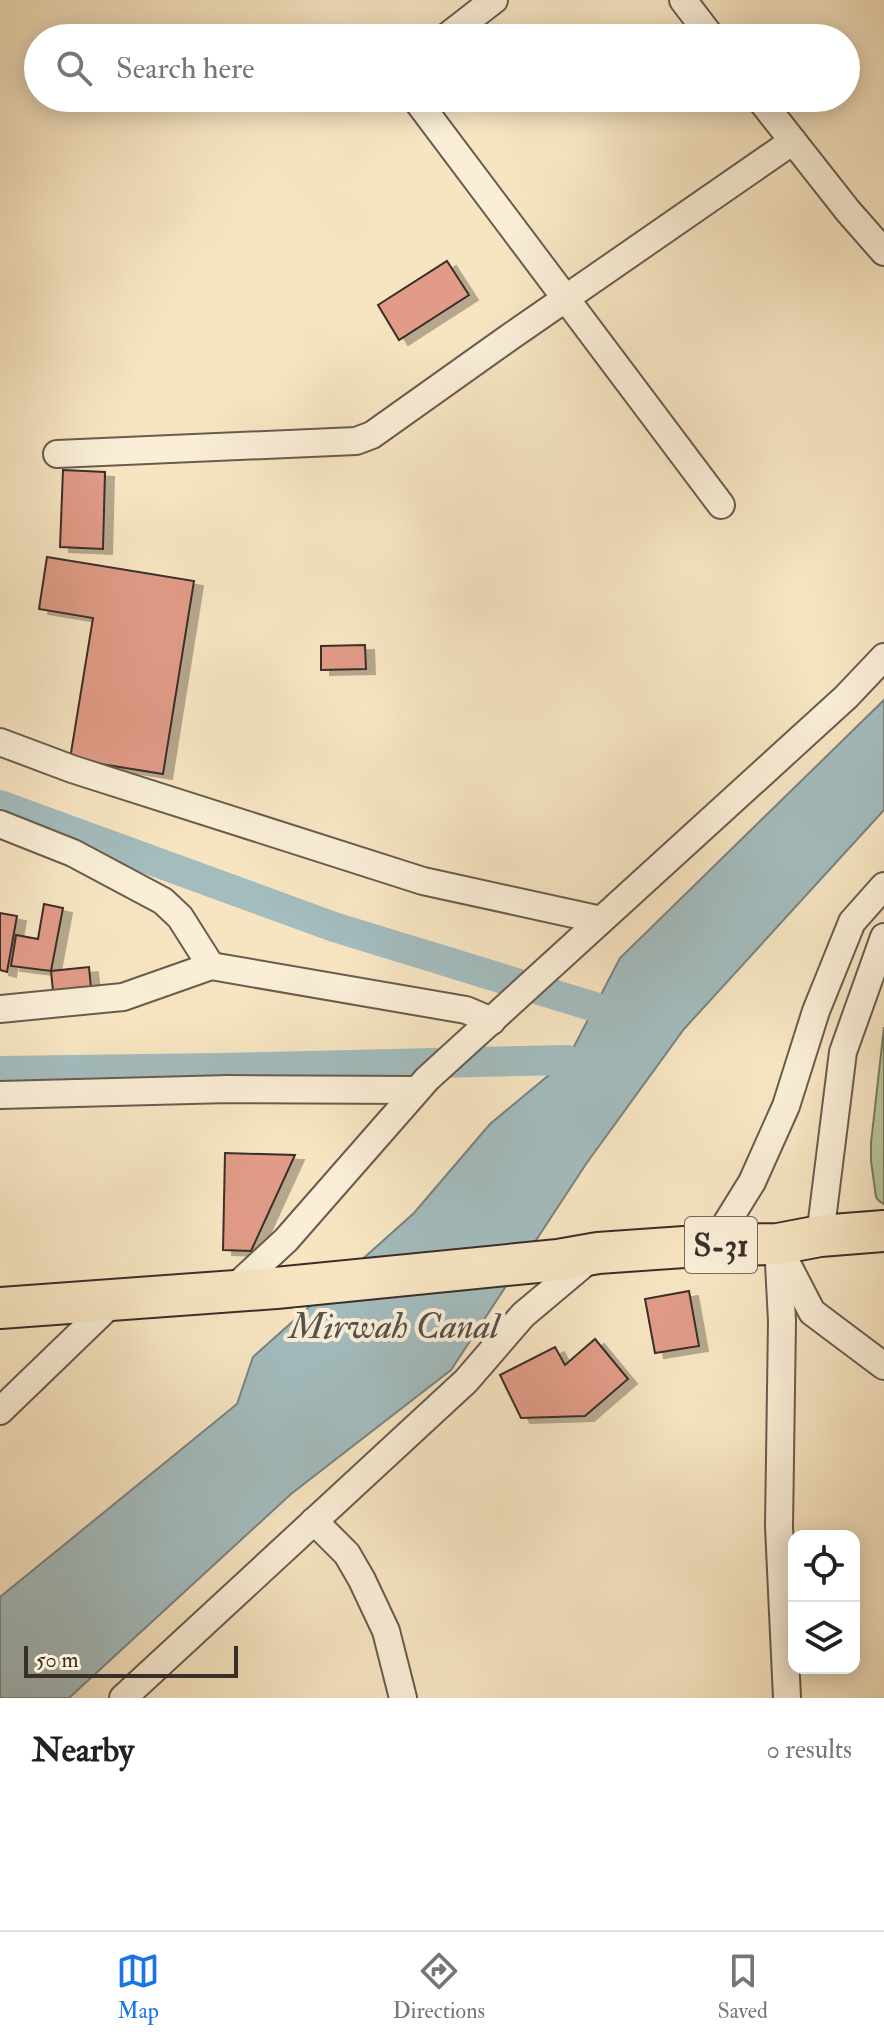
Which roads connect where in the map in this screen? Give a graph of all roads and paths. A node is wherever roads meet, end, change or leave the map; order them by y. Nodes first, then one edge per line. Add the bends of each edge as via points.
1 (494, 0) edge
2 (683, 0) edge
3 (463, 24) edge
4 (701, 24) edge
5 (426, 112) edge
6 (770, 112) edge
7 (793, 141) junction
8 (884, 252) edge
9 (566, 298) junction
10 (57, 454) dead end
11 (721, 505) dead end
12 (884, 657) edge
13 (0, 742) edge
14 (0, 824) edge
15 (884, 886) edge
16 (601, 920) junction
17 (884, 937) edge
18 (211, 966) junction
19 (0, 1009) edge
20 (490, 1022) junction
21 (421, 1085) junction
22 (0, 1095) edge
23 (884, 1231) edge
24 (820, 1236) junction
25 (778, 1244) junction
26 (713, 1245) junction
27 (598, 1253) junction
28 (231, 1291) junction
29 (115, 1300) junction
30 (0, 1308) edge
31 (884, 1366) edge
32 (0, 1411) edge
33 (314, 1521) junction
34 (123, 1698) edge
35 (403, 1698) edge
36 (787, 1698) edge

1 - 3 street
2 - 4 street
5 - 9 street
6 - 7 street
7 - 8 street
7 - 9 street
9 - 10 street via 372,435 356,441
9 - 11 street
12 - 16 street
13 - 16 street via 423,881
14 - 18 street via 73,853 163,901 180,917
15 - 26 street via 852,922 786,1106 752,1182
16 - 20 street
17 - 24 street via 843,1052
18 - 19 street via 123,997
18 - 20 street via 466,1010
20 - 21 street
21 - 22 street
21 - 28 street via 286,1240
23 - 24 main road, S-31
24 - 25 main road, S-31
25 - 26 main road, S-31
25 - 31 street via 812,1312
25 - 36 street via 779,1527
26 - 27 main road, S-31
27 - 28 main road, S-31
27 - 33 street via 523,1315 466,1381
28 - 29 main road, S-31
29 - 30 main road, S-31
29 - 32 street
33 - 34 street
33 - 35 street via 347,1554 362,1580 386,1631

